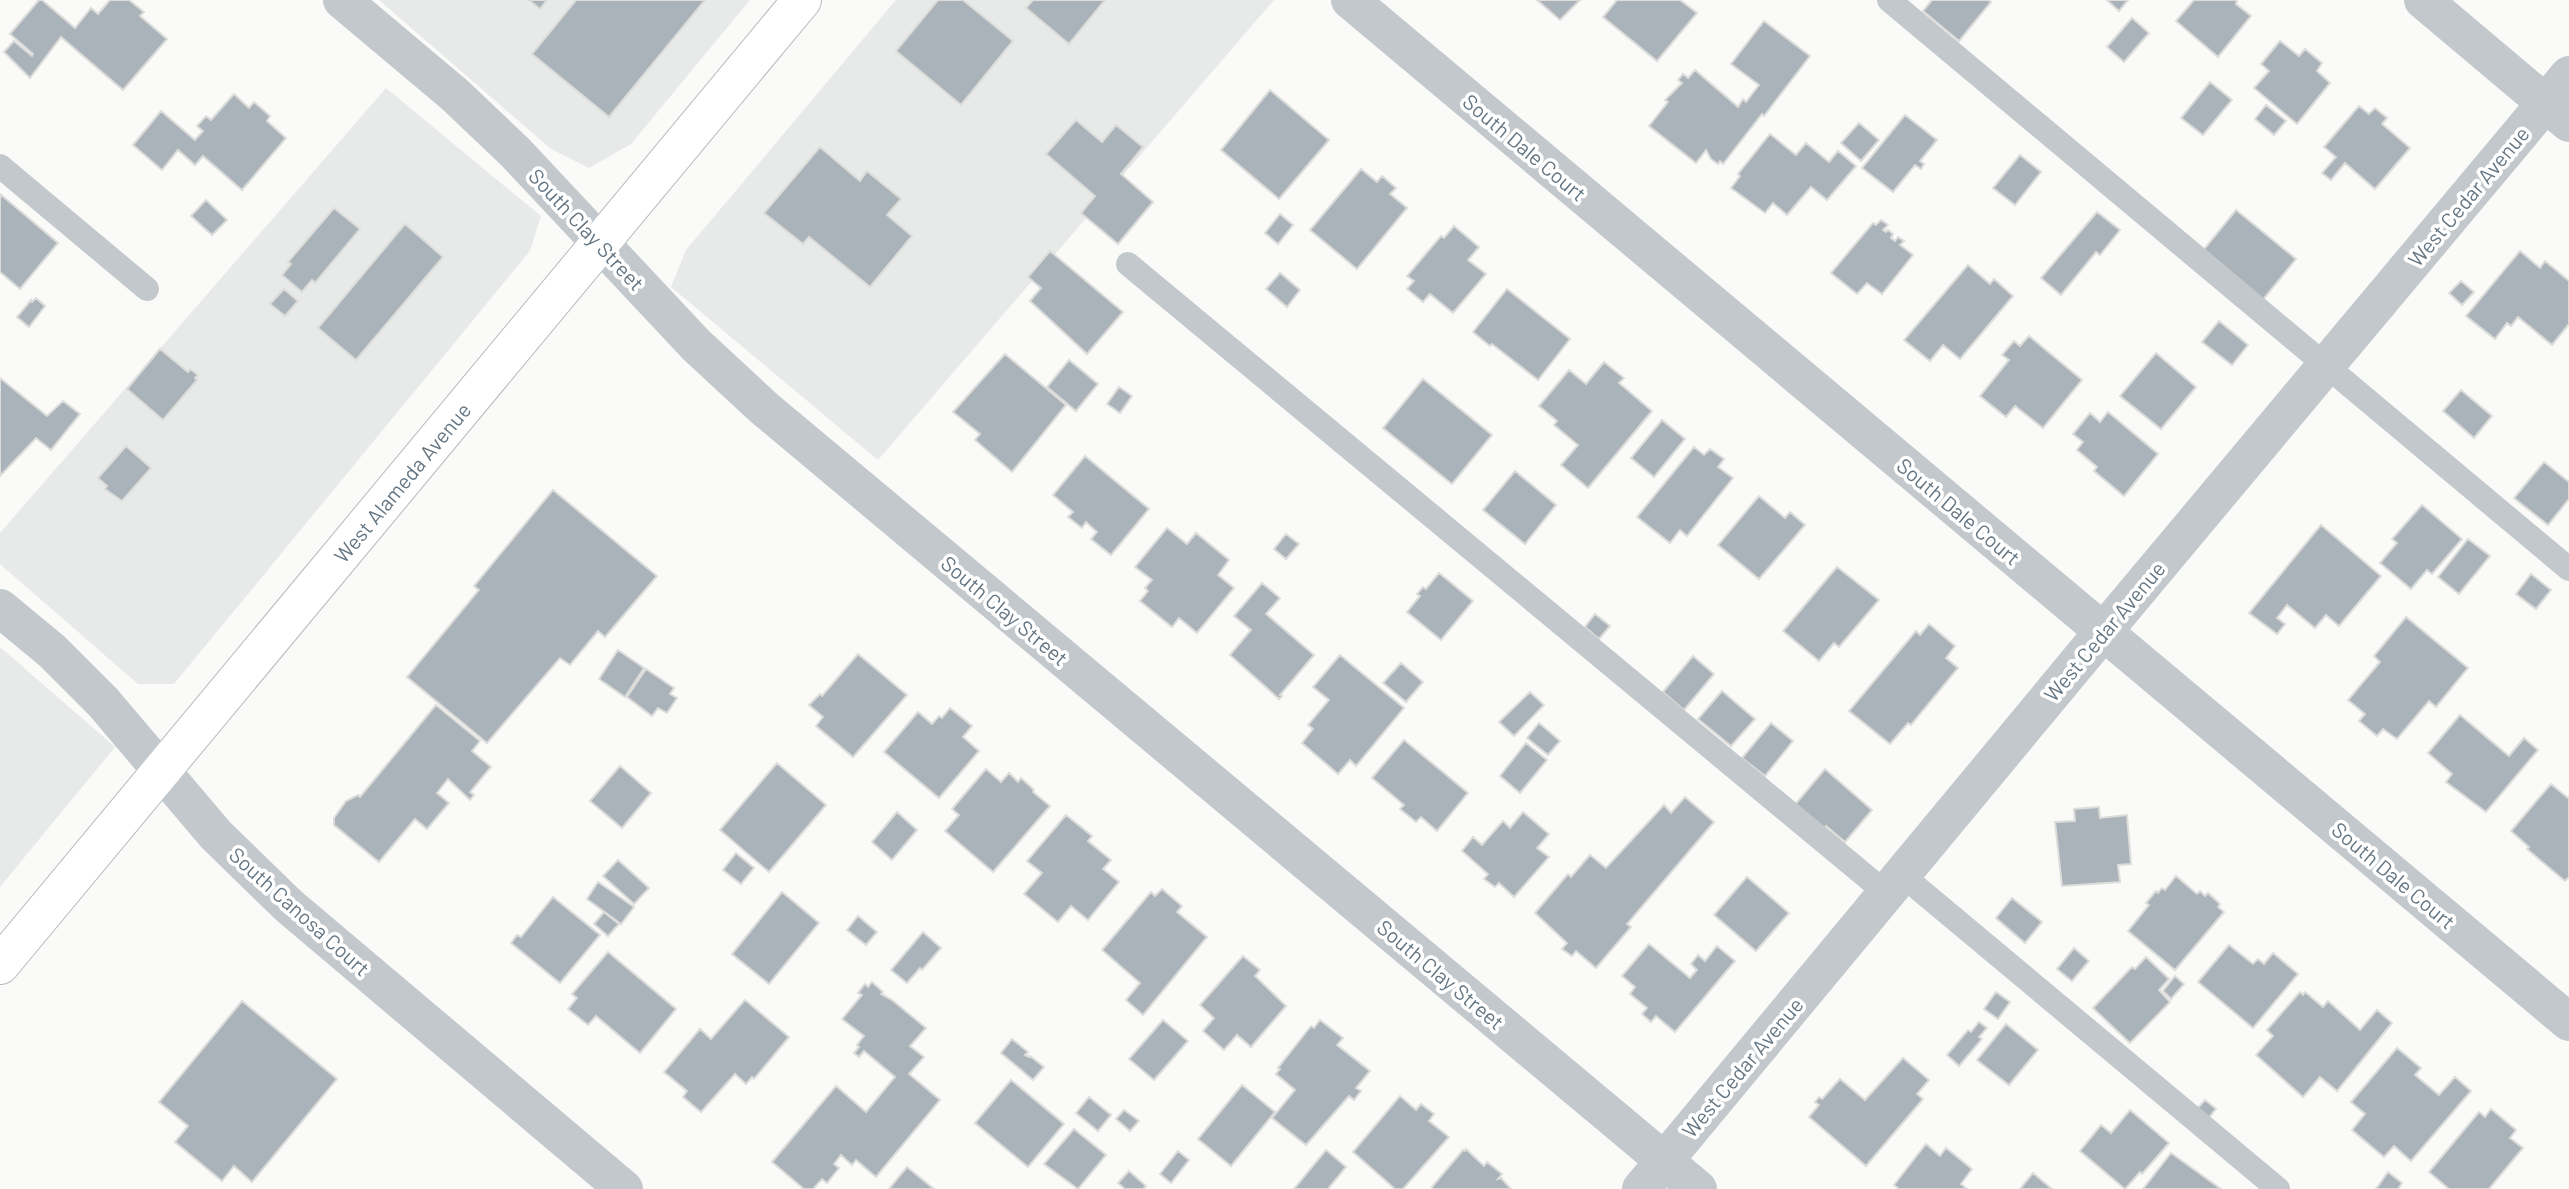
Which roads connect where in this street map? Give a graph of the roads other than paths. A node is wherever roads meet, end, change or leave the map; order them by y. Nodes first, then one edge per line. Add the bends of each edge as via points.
1 (342, 0) edge
2 (802, 0) edge
3 (1350, 0) edge
4 (1889, 0) edge
5 (2423, 0) edge
6 (2561, 100) edge
7 (0, 166) edge
8 (600, 242) junction
9 (1128, 264) dead end
10 (147, 289) dead end
11 (2326, 367) junction
12 (2569, 569) edge
13 (0, 608) edge
14 (2103, 632) junction
15 (161, 771) junction
16 (1894, 884) junction
17 (0, 965) edge
18 (2569, 1022) edge
19 (1653, 1175) edge
20 (624, 1189) edge
21 (1698, 1189) edge
22 (2278, 1189) edge

1 - 8 street, South Clay Street via 455,94
2 - 8 main road, West Alameda Avenue
3 - 14 street, South Dale Court
4 - 11 lane
5 - 6 street
6 - 11 street, West Cedar Avenue
7 - 10 lane
8 - 15 main road, West Alameda Avenue
8 - 19 street, South Clay Street via 696,345 764,408
9 - 16 lane
11 - 12 lane
11 - 14 street, West Cedar Avenue
13 - 15 street, South Canosa Court via 103,702
14 - 16 street, West Cedar Avenue
14 - 18 street, South Dale Court
15 - 17 main road, West Alameda Avenue
15 - 20 street, South Canosa Court via 216,835 289,906
16 - 19 street, West Cedar Avenue
16 - 22 lane
19 - 21 street, South Clay Street

